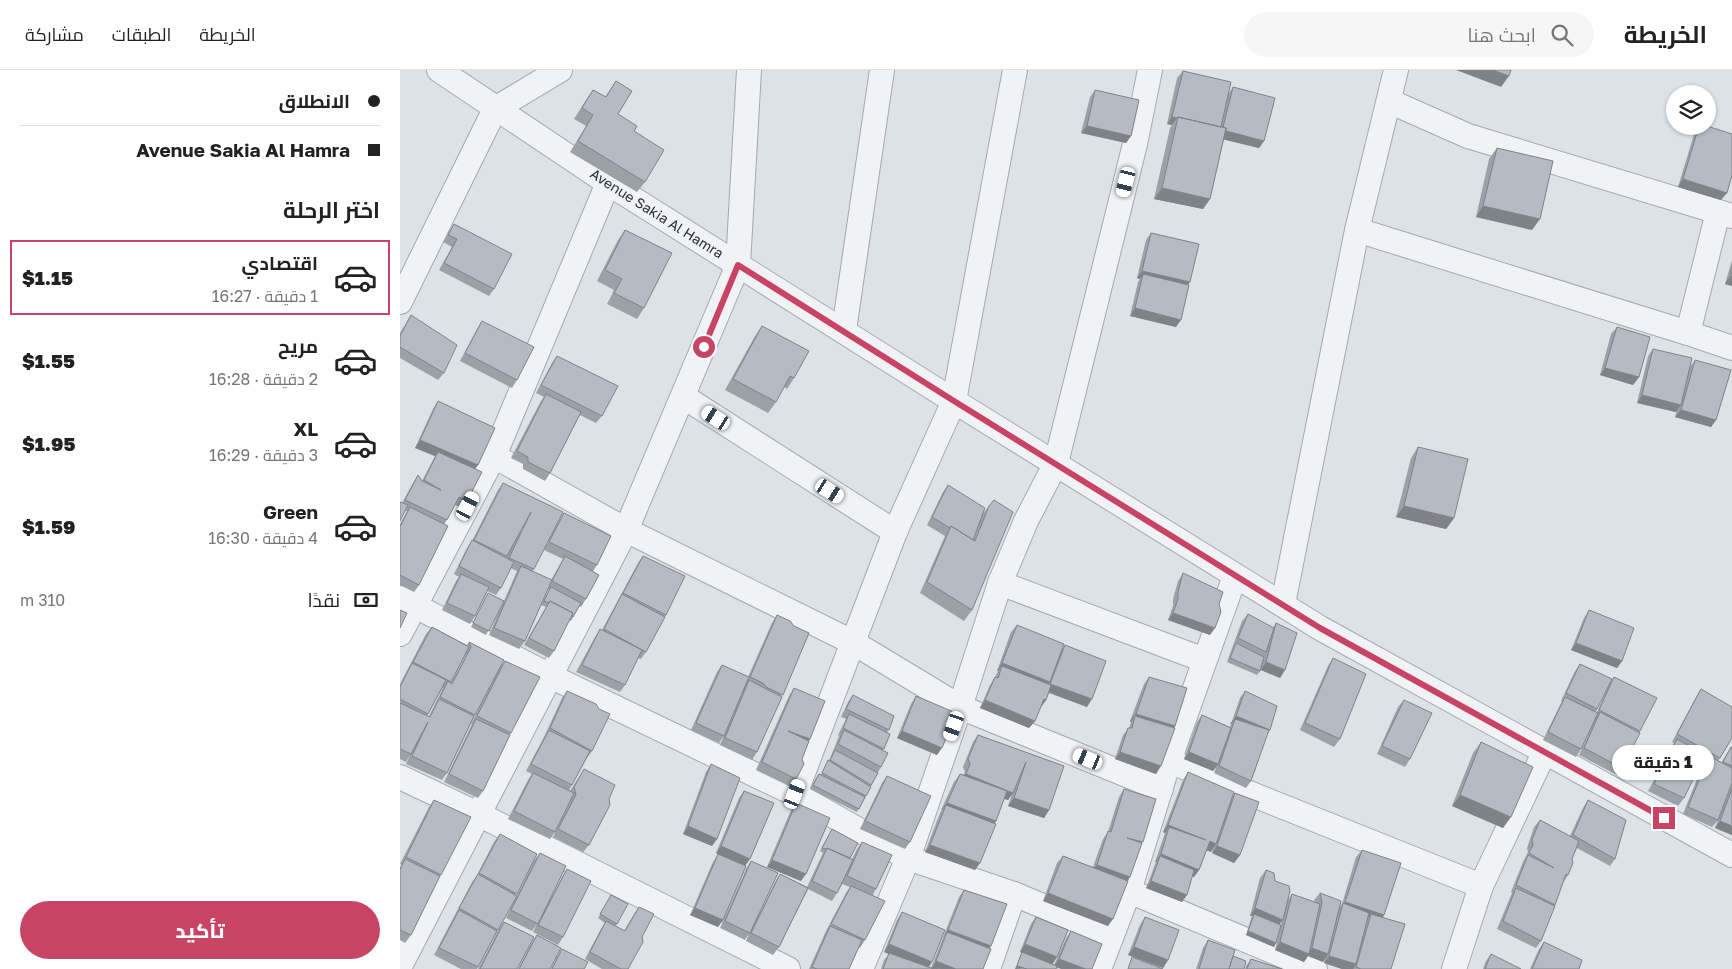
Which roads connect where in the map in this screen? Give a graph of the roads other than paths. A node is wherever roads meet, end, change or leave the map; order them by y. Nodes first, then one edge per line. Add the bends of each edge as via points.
1 (560, 70) edge
2 (749, 70) edge
3 (882, 70) edge
4 (1014, 70) edge
5 (1150, 70) edge
6 (1396, 70) edge
7 (453, 74) edge
8 (1389, 100) junction
9 (495, 109) junction
10 (608, 183) junction
11 (1725, 214) edge
12 (1357, 230) junction
13 (738, 265) junction
14 (400, 302) edge
15 (844, 330) junction
16 (1688, 332) junction
17 (1732, 348) edge
18 (684, 397) junction
19 (954, 401) junction
20 (494, 456) junction
21 (1056, 463) junction
22 (626, 530) junction
23 (895, 532) junction
24 (1235, 576) junction
25 (1000, 583) junction
26 (407, 602) edge
27 (1283, 604) junction
28 (400, 634) edge
29 (854, 642) junction
30 (1204, 660) junction
31 (550, 676) junction
32 (960, 707) junction
33 (1544, 753) junction
34 (1170, 761) junction
35 (400, 777) edge
36 (1161, 789) junction
37 (795, 794) junction
38 (478, 814) junction
39 (1732, 855) edge
40 (908, 858) junction
41 (1481, 886) junction
42 (1129, 891) junction
43 (1014, 894) junction
44 (1112, 935) junction
45 (405, 964) edge
46 (788, 969) edge
47 (861, 969) edge
48 (988, 969) edge
49 (1099, 969) edge
50 (1315, 969) edge
51 (1454, 969) edge

1 - 9 street
2 - 13 street
3 - 15 street
4 - 19 street
5 - 21 street via 1135,144
6 - 8 street
7 - 9 street, Avenue Sakia Al Hamra
8 - 11 street via 1468,136
8 - 12 street
9 - 10 street, Avenue Sakia Al Hamra
9 - 14 street
10 - 13 street, Avenue Sakia Al Hamra
10 - 20 street
11 - 16 street
12 - 16 street
12 - 27 street
13 - 15 street, Avenue Sakia Al Hamra
13 - 18 street
15 - 19 street, Avenue Sakia Al Hamra
16 - 17 street
18 - 22 street
18 - 23 street
19 - 21 street, Avenue Sakia Al Hamra
19 - 23 street
20 - 22 street
20 - 26 street
21 - 24 street, Avenue Sakia Al Hamra
21 - 25 street via 1026,521
22 - 29 street
22 - 31 street
23 - 29 street
24 - 27 street, Avenue Sakia Al Hamra
24 - 30 street
25 - 30 street
25 - 32 street
26 - 28 street
26 - 31 street
27 - 33 street, Avenue Sakia Al Hamra
29 - 32 street
29 - 37 street
30 - 34 street
31 - 37 street
31 - 38 street
32 - 36 street
32 - 40 street
33 - 39 street, Avenue Sakia Al Hamra
33 - 41 street
34 - 36 street
34 - 41 street
35 - 38 street
36 - 42 street
37 - 40 street
38 - 45 street
38 - 46 street
40 - 43 street
40 - 47 street
41 - 51 street
42 - 44 street
42 - 50 street
43 - 44 street
43 - 48 street
44 - 49 street

